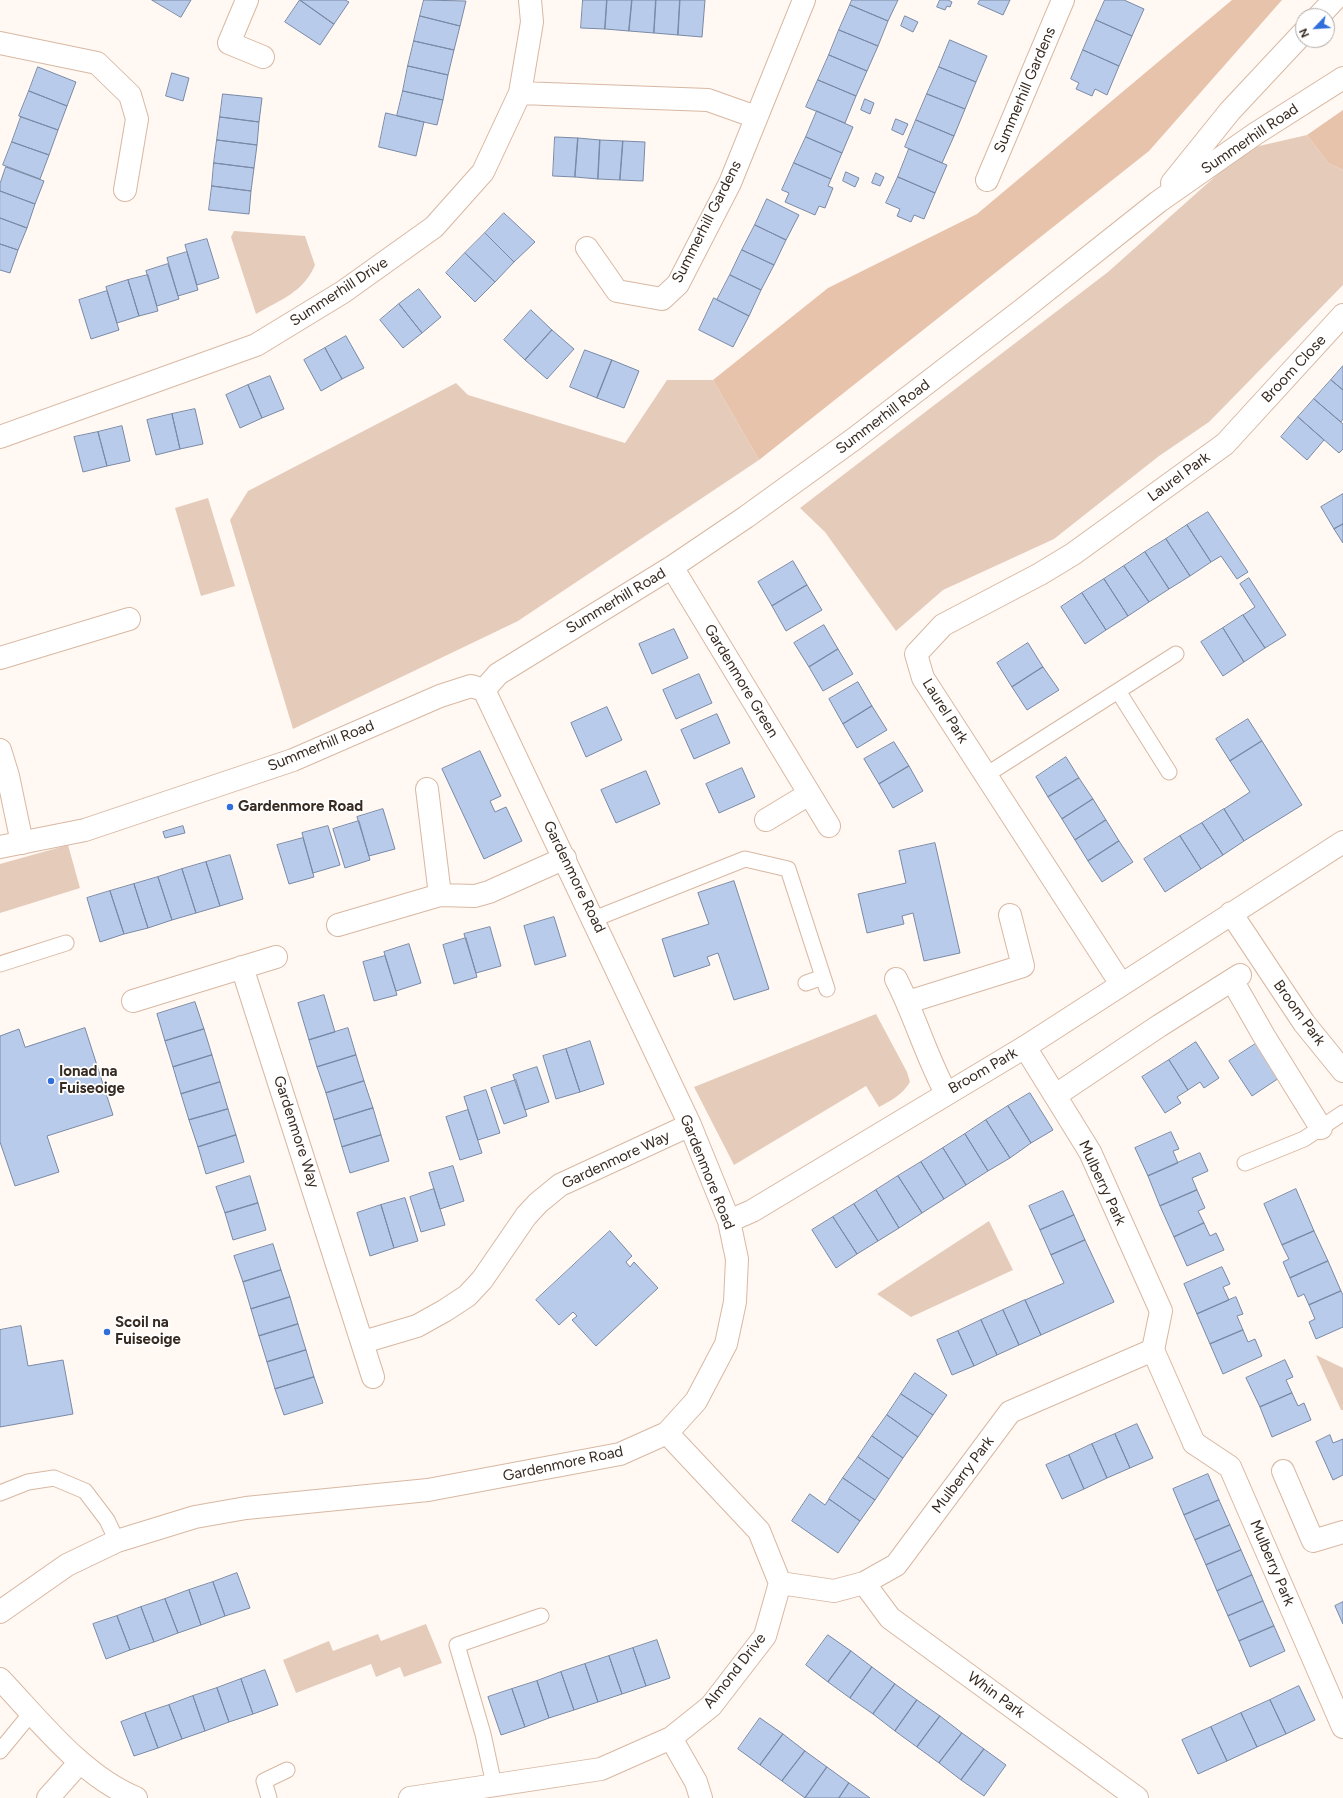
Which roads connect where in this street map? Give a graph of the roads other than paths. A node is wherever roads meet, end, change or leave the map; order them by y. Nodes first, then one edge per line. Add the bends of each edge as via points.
1 (247, 0) edge
2 (530, 0) edge
3 (804, 0) edge
4 (1063, 0) edge
5 (1334, 0) edge
6 (1326, 8) edge
7 (1295, 42) edge
8 (0, 43) edge
9 (263, 57) dead end
10 (1343, 78) edge
11 (520, 93) junction
12 (756, 117) junction
13 (987, 180) dead end
14 (125, 190) dead end
15 (1158, 202) junction
16 (588, 248) dead end
17 (1343, 315) edge
18 (1244, 423) joint
19 (0, 438) edge
20 (672, 567) junction
21 (129, 619) dead end
22 (1176, 654) dead end
23 (0, 658) edge
24 (484, 690) junction
25 (1118, 691) junction
26 (0, 750) edge
27 (1169, 772) dead end
28 (986, 775) junction
29 (427, 789) dead end
30 (809, 794) junction
31 (766, 820) dead end
32 (829, 826) dead end
33 (1343, 842) edge
34 (22, 843) junction
35 (0, 847) edge
36 (565, 858) junction
37 (440, 894) junction
38 (1231, 913) junction
39 (1010, 915) dead end
40 (594, 919) junction
41 (338, 925) dead end
42 (66, 944) dead end
43 (276, 957) dead end
44 (0, 964) edge
45 (242, 968) junction
46 (896, 979) dead end
47 (806, 983) dead end
48 (1120, 984) junction
49 (133, 1001) dead end
50 (908, 1002) junction
51 (1025, 1047) junction
52 (1343, 1071) edge
53 (946, 1093) junction
54 (1056, 1095) junction
55 (1343, 1113) edge
56 (690, 1125) junction
57 (1321, 1128) junction
58 (1245, 1163) dead end
59 (729, 1221) junction
60 (363, 1342) junction
61 (1153, 1350) junction
62 (373, 1378) dead end
63 (667, 1432) junction
64 (1283, 1470) dead end
65 (0, 1492) edge
66 (1343, 1532) edge
67 (117, 1541) junction
68 (864, 1582) junction
69 (780, 1583) junction
70 (0, 1612) edge
71 (541, 1616) dead end
72 (0, 1679) edge
73 (32, 1712) junction
74 (1343, 1727) edge
75 (671, 1738) junction
76 (0, 1751) edge
77 (80, 1762) junction
78 (287, 1770) dead end
79 (494, 1785) junction
80 (455, 1795) edge
81 (48, 1798) edge
82 (136, 1798) edge
83 (269, 1798) edge
84 (410, 1798) edge
85 (701, 1798) edge
86 (1137, 1798) edge

1 - 9 street via 229,42
2 - 11 street, Summerhill Drive via 532,22
3 - 12 street, Summerhill Gardens
4 - 13 street, Summerhill Gardens
5 - 6 street
7 - 15 street, Summerhill Road via 1230,111
8 - 14 street via 97,63 130,95 137,119
10 - 15 street, Summerhill Road via 1255,134
11 - 12 street via 708,100
11 - 19 street, Summerhill Drive via 483,172 434,227 344,292 256,345
12 - 16 street, Summerhill Gardens via 730,183 678,284 662,299 617,291
15 - 20 street, Summerhill Road via 854,439 746,518
17 - 18 street, Broom Close
18 - 28 street, Laurel Park via 1226,444 1073,554 943,625 916,654 923,678
20 - 24 street, Summerhill Road via 498,674
20 - 30 street, Gardenmore Green
21 - 23 street
22 - 25 lane
24 - 34 street, Summerhill Road via 471,686 440,696 293,760 86,830
24 - 36 street, Gardenmore Road
25 - 27 lane
25 - 28 lane
26 - 34 street
28 - 48 street, Laurel Park
29 - 37 street
30 - 31 street
30 - 32 street, Gardenmore Green
33 - 38 street, Broom Park
34 - 35 street, Summerhill Road
36 - 37 street via 489,892 474,896
36 - 40 street, Gardenmore Road
37 - 41 street
38 - 48 street, Broom Park
38 - 52 street, Broom Park via 1304,1023
39 - 50 street via 1023,966
40 - 47 lane via 745,859 788,869 825,983
40 - 56 street, Gardenmore Road
42 - 44 lane
43 - 45 street
45 - 49 street
45 - 60 street, Gardenmore Way
46 - 50 street
48 - 51 street, Broom Park
50 - 53 street via 933,1069
51 - 53 street, Broom Park
51 - 54 street, Mulberry Park
53 - 59 street, Broom Park via 752,1211
54 - 57 street via 1236,978
54 - 61 street, Mulberry Park via 1090,1152 1160,1311
55 - 57 lane
56 - 59 street, Gardenmore Road
56 - 60 street, Gardenmore Way via 560,1185 526,1216 482,1280 467,1296 417,1326
57 - 58 lane via 1304,1139
59 - 63 street, Gardenmore Road via 737,1259 735,1302 726,1344 696,1402
60 - 62 street, Gardenmore Way
61 - 68 street, Mulberry Park via 1010,1412 896,1565
61 - 74 street, Mulberry Park via 1194,1443 1230,1466
63 - 67 street, Gardenmore Road via 620,1454 428,1490 246,1508 195,1517
63 - 69 street via 759,1530
64 - 66 street via 1313,1541
65 - 67 lane via 28,1482 54,1478 85,1491 107,1520
67 - 70 street, Gardenmore Road via 67,1566
68 - 69 street, Mulberry Park via 834,1591
68 - 86 street, Whin Park via 890,1618
69 - 75 street, Almond Drive via 765,1636 711,1706
71 - 79 lane via 457,1645 483,1734
72 - 73 street
73 - 76 lane
73 - 77 street
75 - 79 street, Almond Drive via 601,1769
75 - 85 street via 696,1782
77 - 81 street
77 - 82 street via 118,1791
78 - 83 lane via 264,1781
79 - 80 street, Almond Drive
80 - 84 street, Almond Drive

